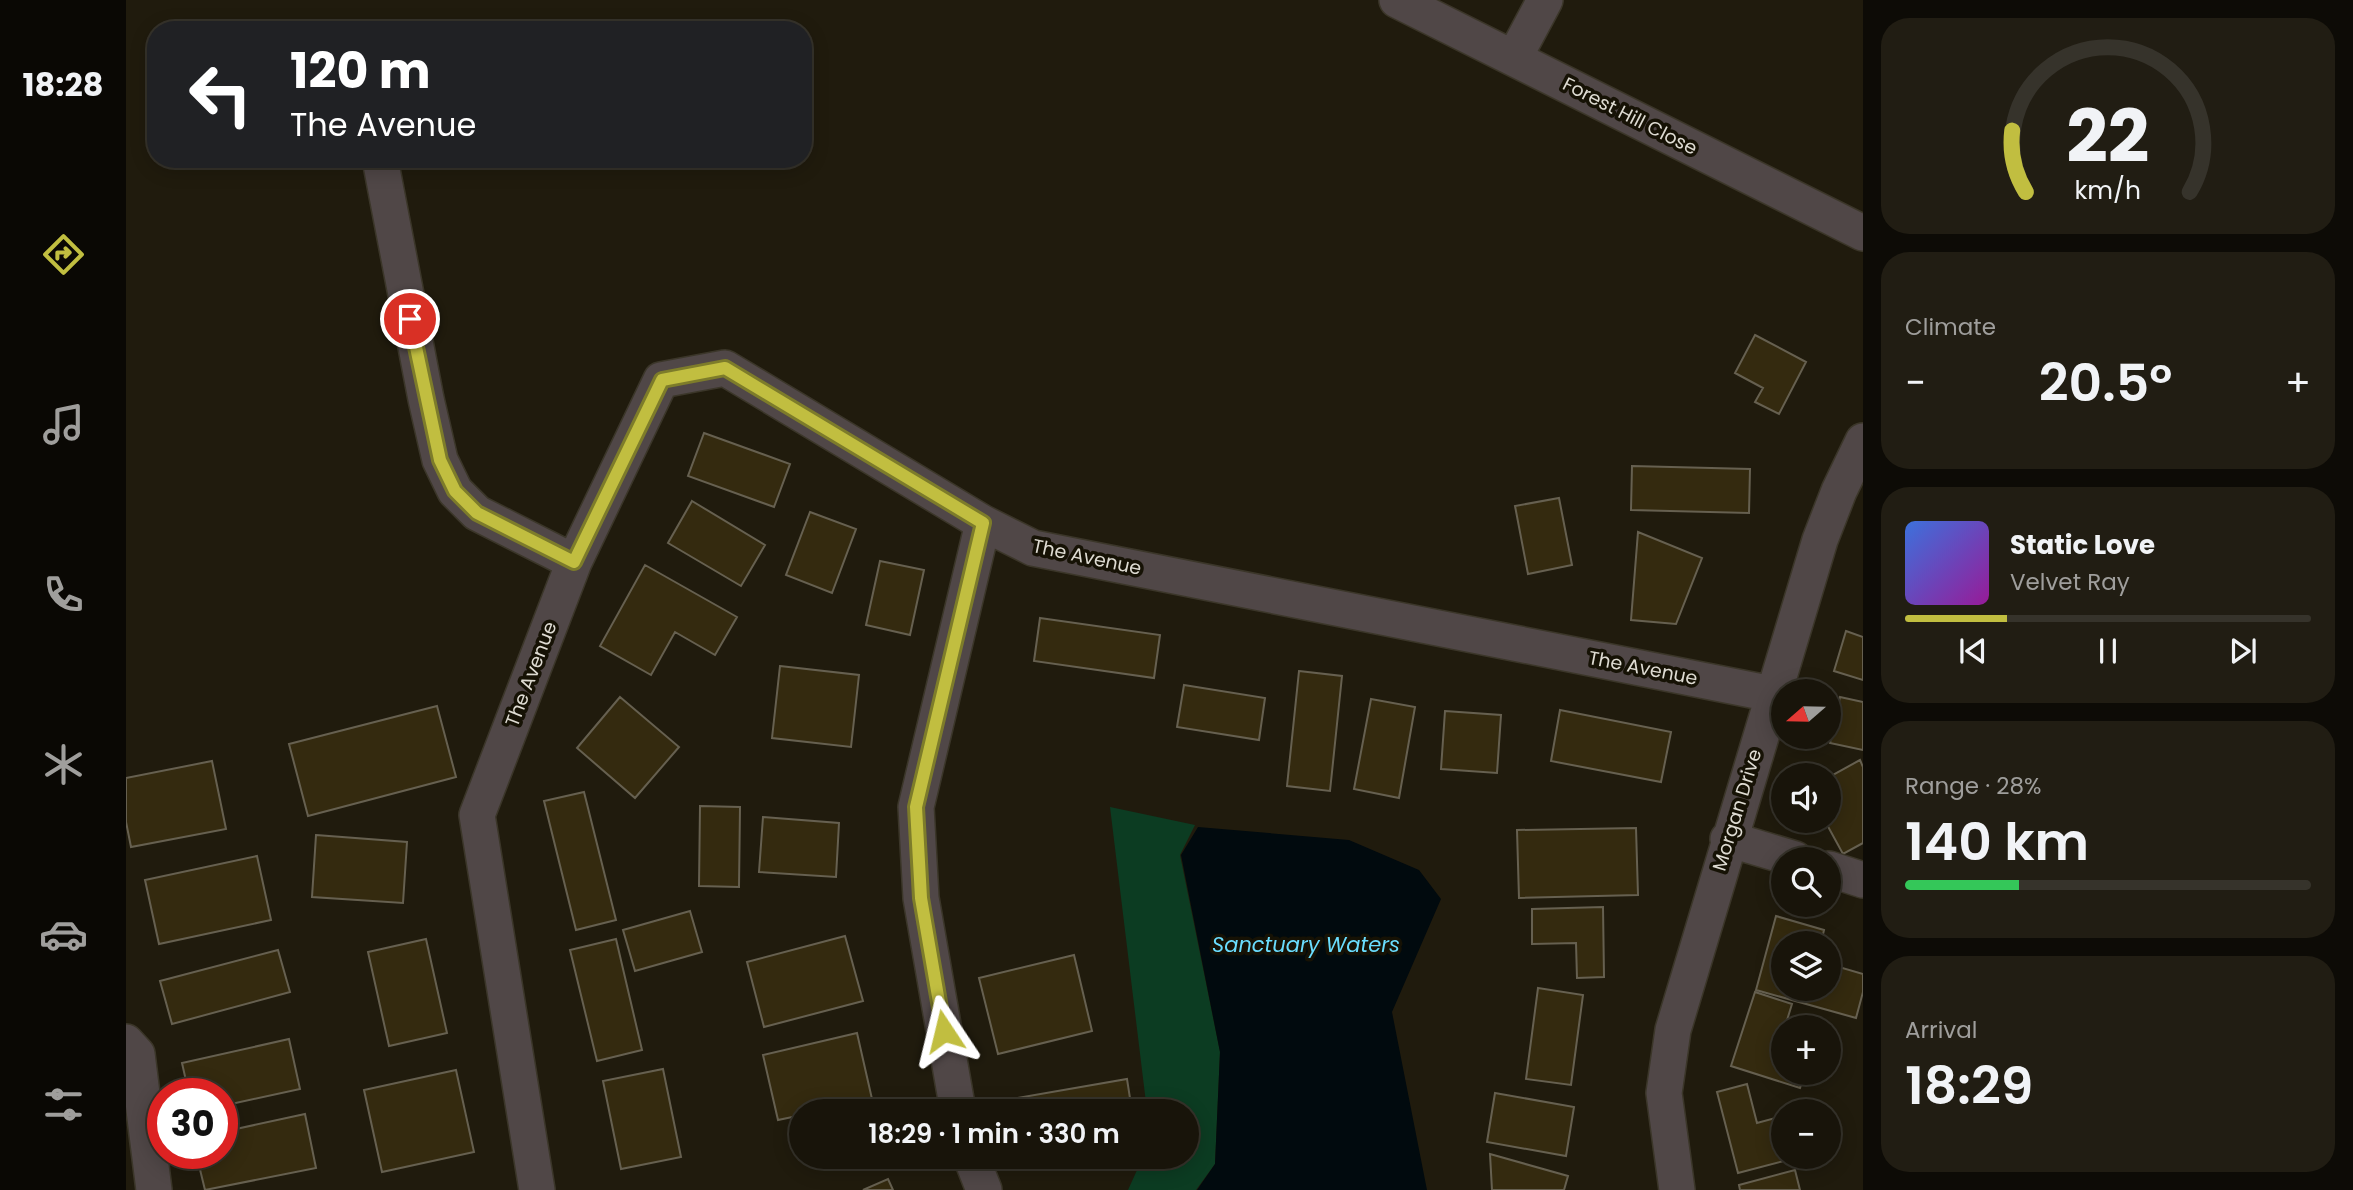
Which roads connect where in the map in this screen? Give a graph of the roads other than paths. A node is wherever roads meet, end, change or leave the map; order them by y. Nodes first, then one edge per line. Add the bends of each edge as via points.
1 (1398, 0) edge
2 (1545, 0) edge
3 (1514, 58) junction
4 (382, 168) edge
5 (1863, 233) edge
6 (1863, 441) edge
7 (983, 523) junction
8 (574, 562) junction
9 (1777, 679) edge
10 (1771, 694) edge
11 (1771, 697) edge
12 (1728, 839) junction
13 (1771, 852) edge
14 (1841, 873) edge
15 (1863, 880) edge
16 (126, 1042) edge
17 (956, 1099) edge
18 (976, 1169) edge
19 (154, 1190) edge
20 (537, 1190) edge
21 (984, 1190) edge
22 (1678, 1190) edge

1 - 3 street, Forest Hill Close
2 - 3 street
3 - 5 street, Forest Hill Close
4 - 8 street via 426,399 440,460 455,491 477,513
6 - 9 street, Morgan Drive via 1820,540
7 - 8 street, The Avenue via 725,368 662,380
7 - 10 street, The Avenue via 1032,548
7 - 17 street via 916,807 921,898
8 - 20 street, The Avenue via 477,815
11 - 12 street, Morgan Drive
12 - 13 street
12 - 22 street, Morgan Drive via 1667,1065 1664,1093
14 - 15 street
16 - 19 street via 137,1054
18 - 21 street

